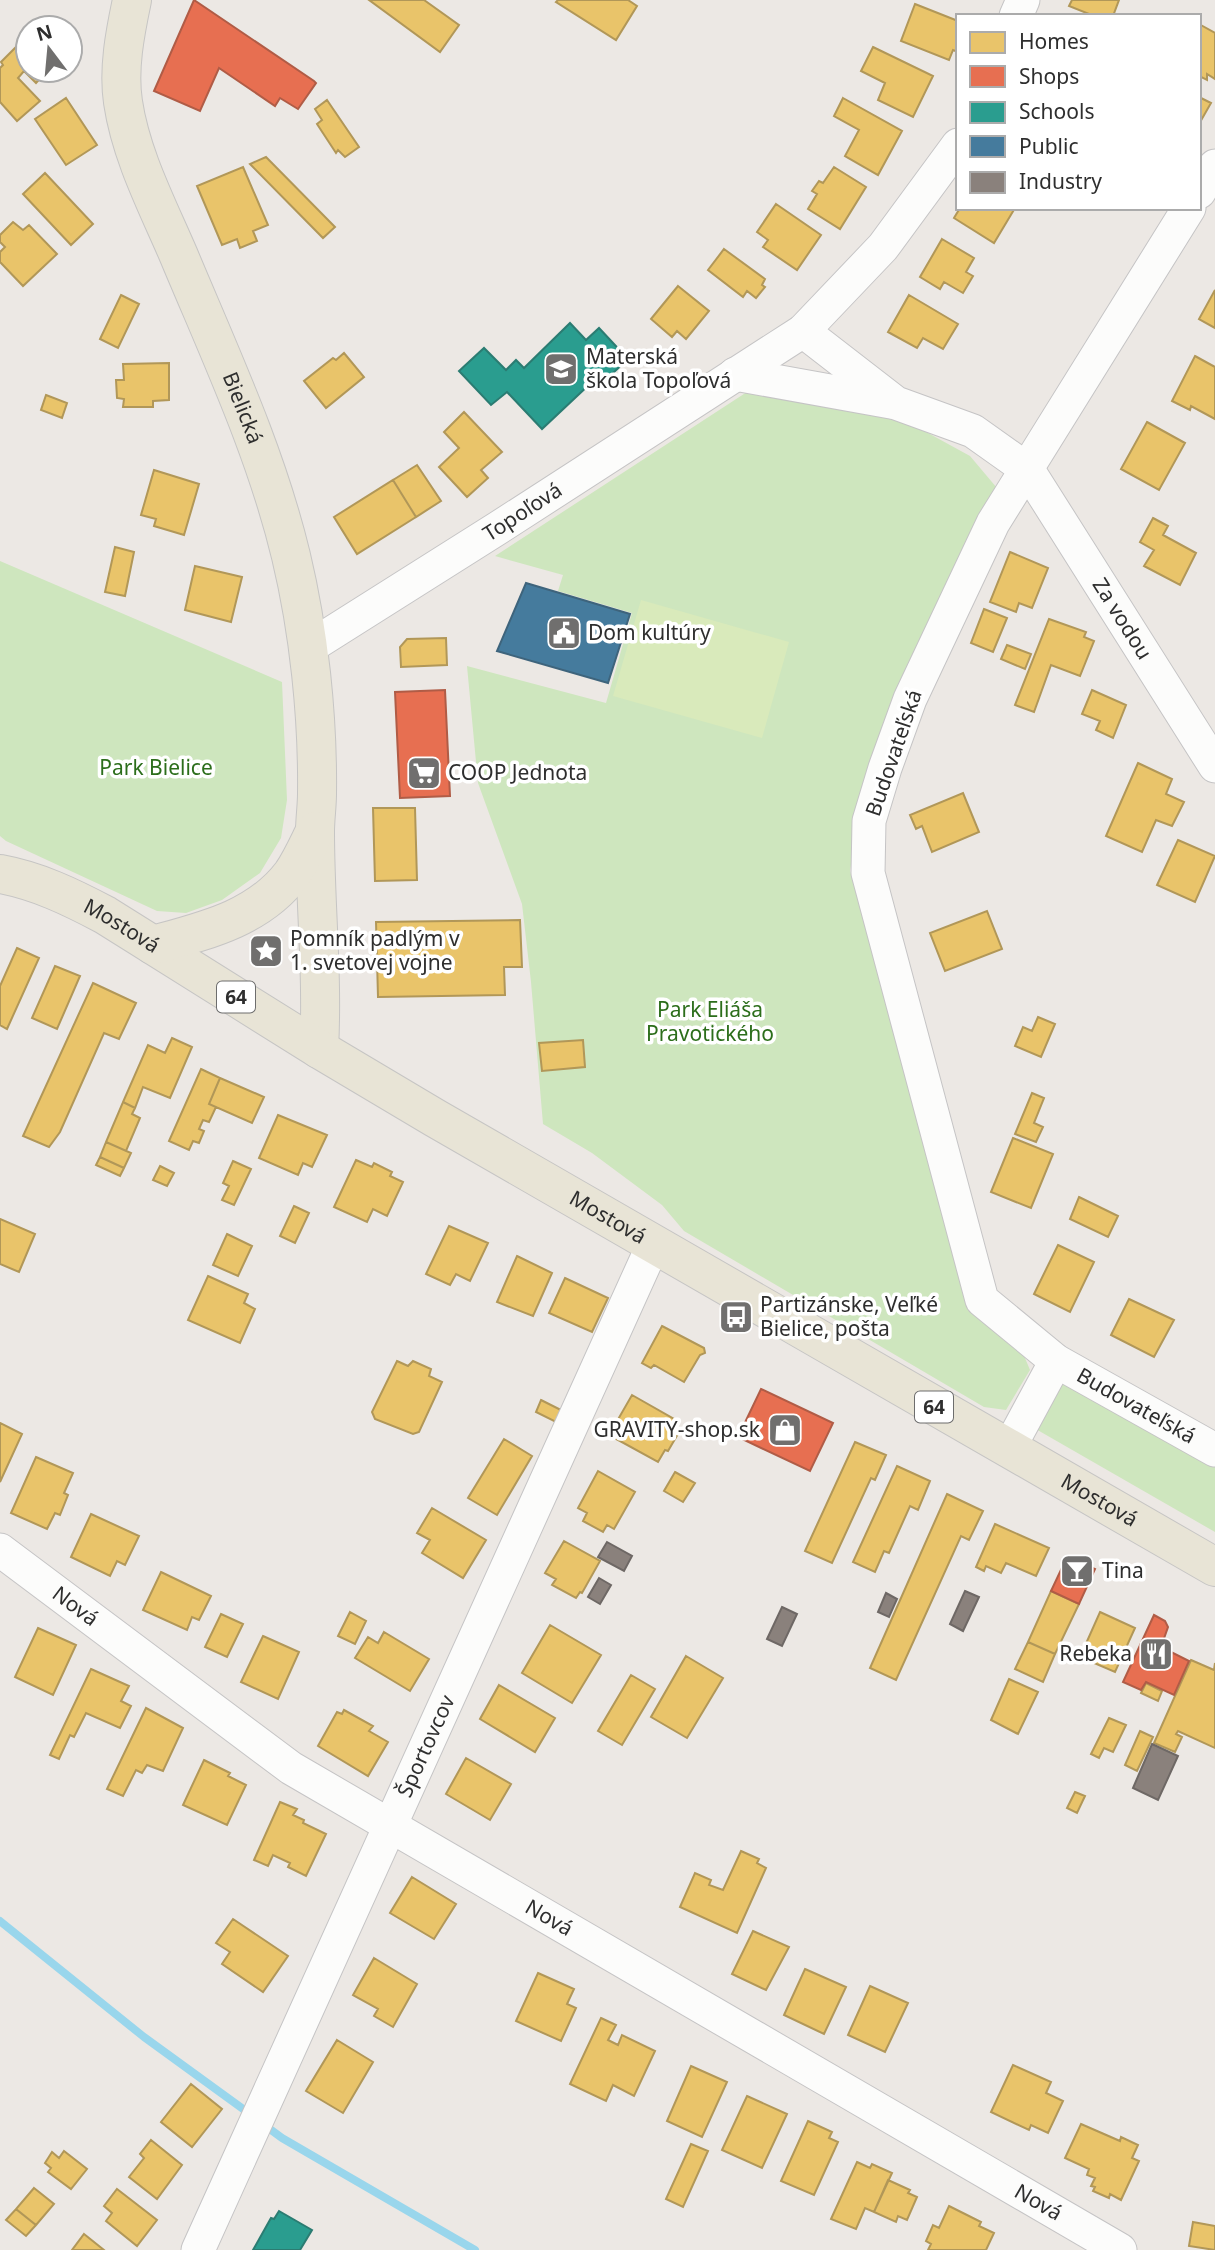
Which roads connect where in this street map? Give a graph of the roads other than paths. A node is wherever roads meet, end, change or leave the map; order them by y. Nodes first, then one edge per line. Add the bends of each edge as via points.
1 (132, 0) edge
2 (956, 148) edge
3 (1215, 166) edge
4 (1201, 189) edge
5 (1188, 210) edge
6 (803, 331) junction
7 (735, 374) junction
8 (896, 403) junction
9 (1028, 470) junction
10 (308, 648) junction
11 (1215, 766) edge
12 (315, 831) junction
13 (0, 874) edge
14 (153, 945) junction
15 (319, 1049) junction
16 (654, 1243) junction
17 (1056, 1361) junction
18 (1008, 1450) junction
19 (1215, 1450) edge
20 (0, 1550) edge
21 (1215, 1567) edge
22 (391, 1827) junction
23 (198, 2250) edge
24 (1120, 2250) edge

1 - 10 main road, Bielická via 122,63 123,102 133,141 262,460 291,557
2 - 6 street, Topoľová via 883,247
3 - 4 street
5 - 9 street, Budovateľská
6 - 7 street, Topoľová
6 - 8 street
7 - 8 street
7 - 10 street, Topoľová
8 - 9 street via 973,430
9 - 11 street, Za vodou
9 - 17 street, Budovateľská via 993,523 910,699 870,821 867,873 982,1300
10 - 12 main road, Bielická
12 - 14 main road, Bielická via 293,873 257,906 223,925
12 - 15 main road, Bielická via 322,991
13 - 14 main road, Mostová / 64 via 73,898
14 - 15 main road, Mostová / 64
15 - 16 main road, Mostová / 64
16 - 18 main road, Mostová / 64
16 - 22 street, Športovcov
17 - 18 street, Budovateľská
17 - 19 street, Budovateľská
18 - 21 main road, Mostová / 64
20 - 22 street, Nová via 291,1769
22 - 23 street, Športovcov
22 - 24 street, Nová

